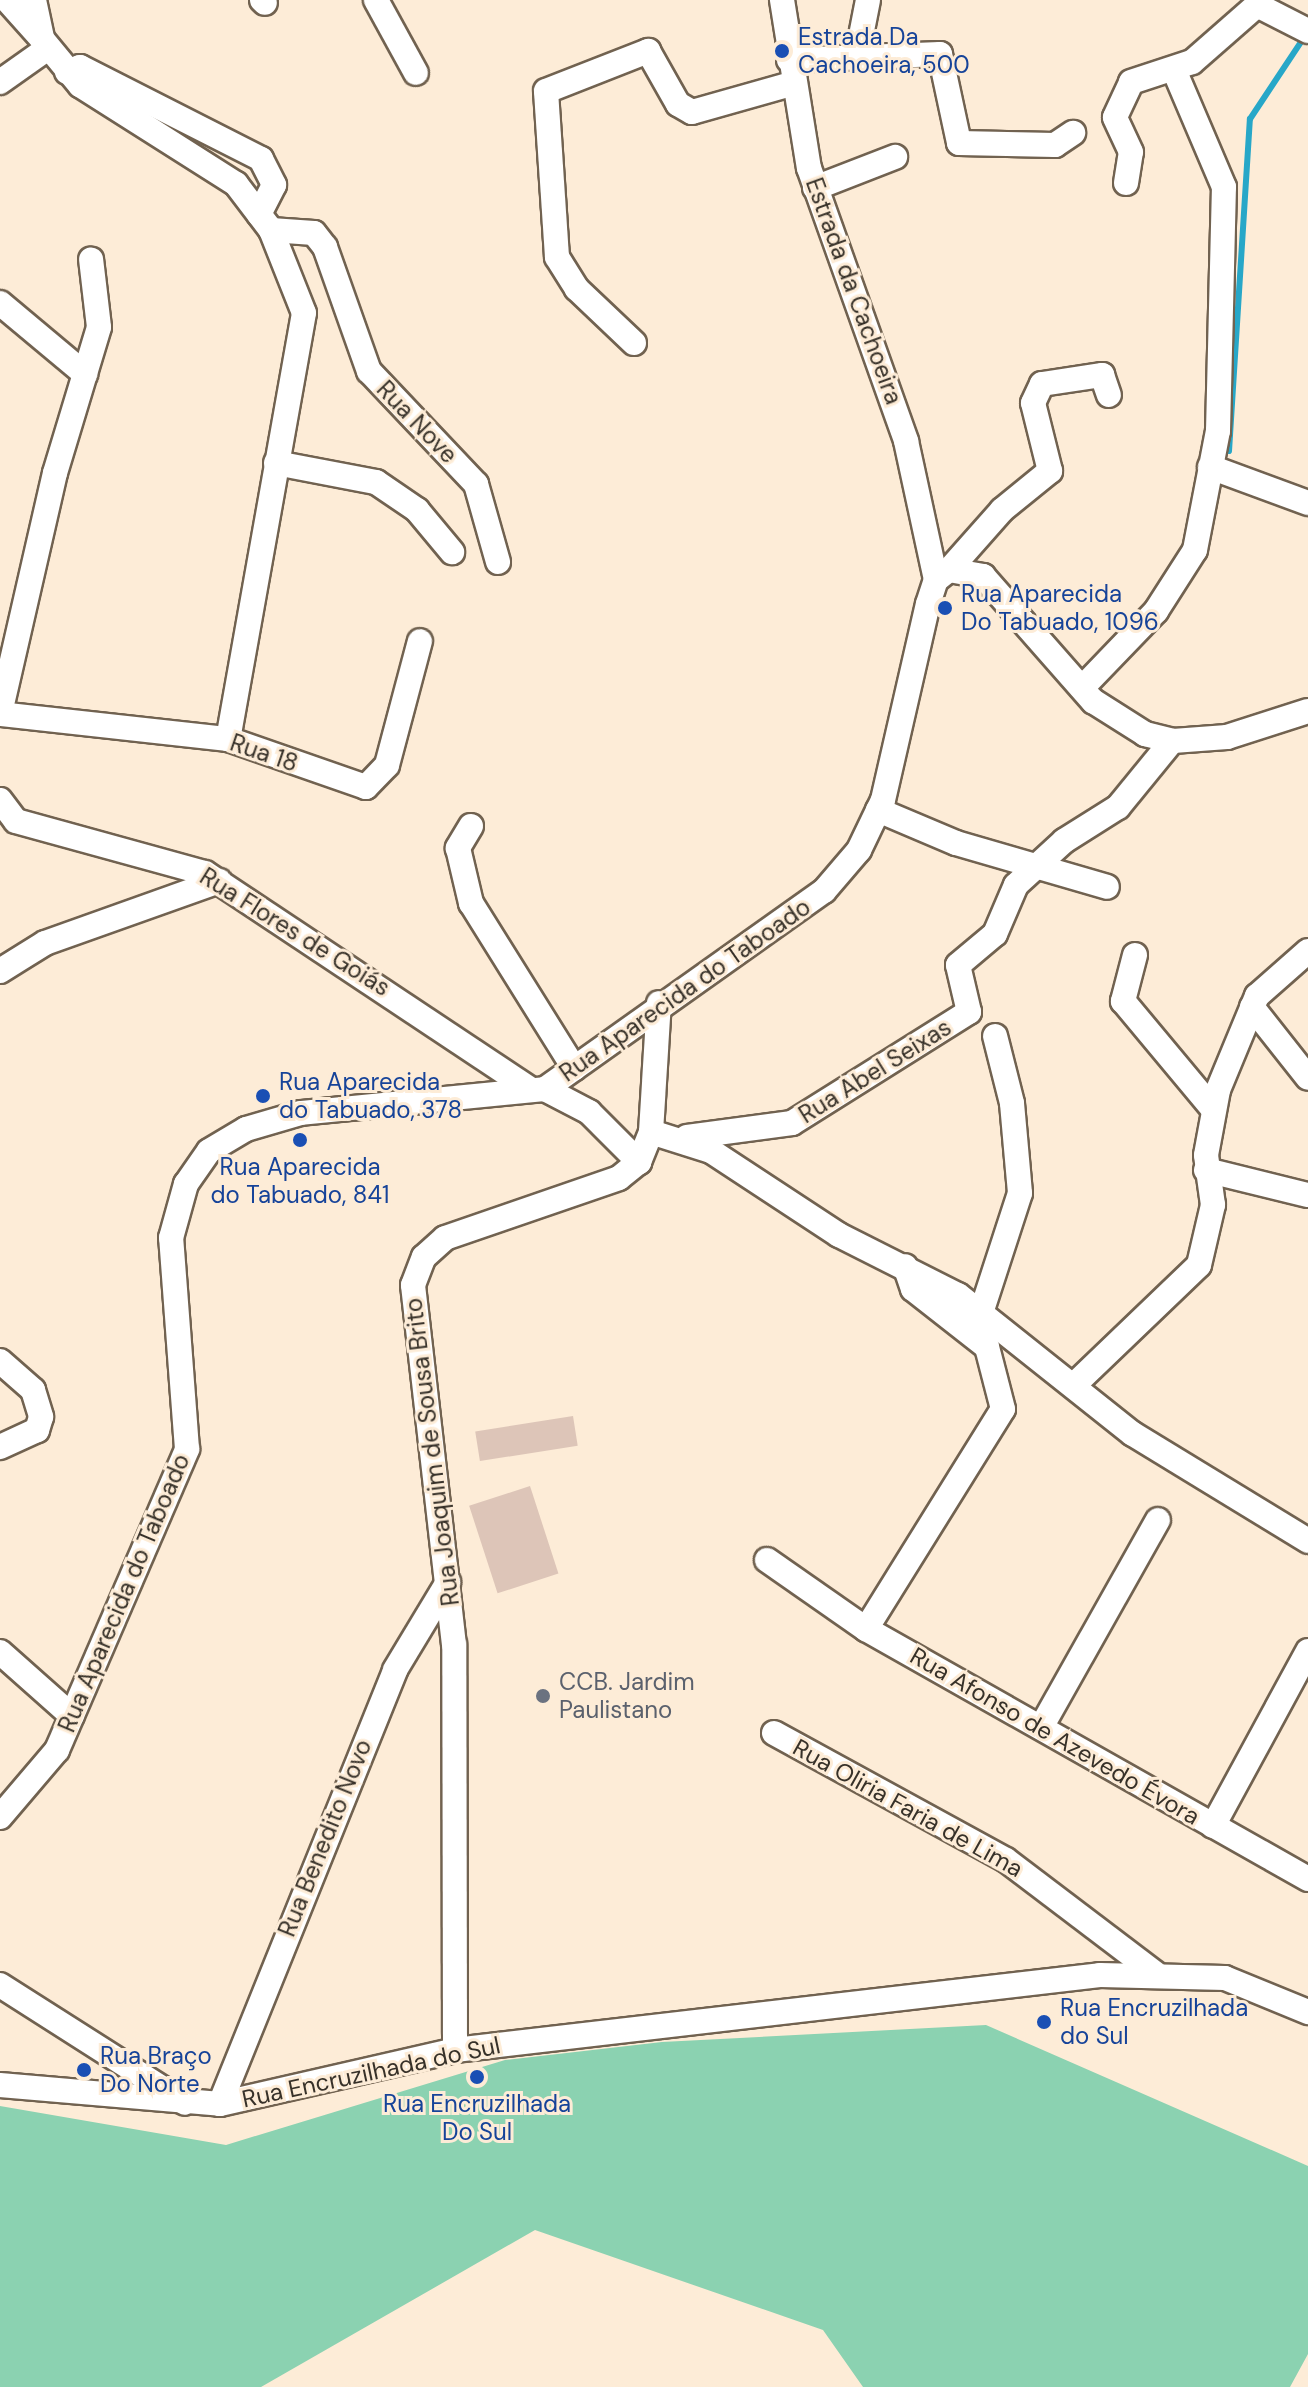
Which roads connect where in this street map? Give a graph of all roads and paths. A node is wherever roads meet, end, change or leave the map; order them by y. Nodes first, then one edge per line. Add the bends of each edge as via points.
1 (7, 0) edge
2 (34, 0) edge
3 (376, 0) edge
4 (782, 0) edge
5 (868, 0) edge
6 (1256, 3) edge
7 (1308, 31) edge
8 (45, 44) junction
9 (857, 56) junction
10 (67, 72) junction
11 (790, 72) junction
12 (1175, 72) junction
13 (416, 73) dead end
14 (0, 82) edge
15 (1073, 133) dead end
16 (895, 157) dead end
17 (1126, 183) dead end
18 (815, 188) junction
19 (265, 222) junction
20 (91, 259) dead end
21 (0, 303) edge
22 (634, 343) dead end
23 (85, 374) junction
24 (1108, 387) dead end
25 (276, 463) junction
26 (1210, 467) junction
27 (1308, 503) edge
28 (452, 552) dead end
29 (498, 562) dead end
30 (943, 575) junction
31 (420, 641) dead end
32 (1082, 688) junction
33 (1308, 711) edge
34 (0, 714) edge
35 (228, 739) junction
36 (1172, 741) junction
37 (0, 800) edge
38 (878, 810) junction
39 (8, 826) edge
40 (471, 826) dead end
41 (1034, 868) junction
42 (219, 881) junction
43 (1107, 887) dead end
44 (1308, 951) edge
45 (1135, 955) dead end
46 (0, 971) edge
47 (659, 1003) junction
48 (1252, 1007) junction
49 (995, 1036) dead end
50 (574, 1068) junction
51 (1308, 1078) edge
52 (538, 1089) junction
53 (1212, 1108) junction
54 (651, 1132) junction
55 (684, 1138) junction
56 (639, 1162) junction
57 (1206, 1170) junction
58 (1308, 1195) edge
59 (905, 1266) junction
60 (981, 1313) junction
61 (0, 1361) edge
62 (1074, 1385) junction
63 (0, 1447) edge
64 (1158, 1520) dead end
65 (1308, 1541) edge
66 (767, 1560) dead end
67 (448, 1582) junction
68 (866, 1629) junction
69 (1308, 1651) edge
70 (0, 1652) edge
71 (72, 1716) junction
72 (1043, 1724) junction
73 (774, 1733) dead end
74 (0, 1817) edge
75 (1213, 1826) junction
76 (1308, 1879) edge
77 (1155, 1973) junction
78 (0, 1985) edge
79 (1308, 2012) edge
80 (455, 2050) junction
81 (0, 2085) edge
82 (220, 2104) junction
83 (187, 2105) junction

1 - 8 street
2 - 8 street
3 - 13 street
4 - 11 street, Estrada da Cachoeira
5 - 9 street
6 - 7 street
6 - 12 street via 1217,45
8 - 10 street
8 - 14 street
9 - 11 street
9 - 15 street via 941,54 959,143 1055,145
10 - 19 street via 101,101 203,159
10 - 19 street via 80,67 261,159 274,185
11 - 18 street, Estrada da Cachoeira
11 - 22 street via 692,112 678,104 648,51 546,91 557,257 577,289
12 - 17 street via 1138,76 1116,108 1131,152
12 - 26 street via 1224,187 1221,413
16 - 18 street
18 - 30 street, Estrada da Cachoeira via 906,441
19 - 25 street via 292,273 305,336
19 - 29 street, Rua Nove via 314,233 325,247 369,371 476,484
20 - 23 street via 99,327
21 - 23 street
23 - 34 street
24 - 30 street via 1070,375 1034,393 1050,471 1002,510
25 - 28 street via 376,482 417,510
25 - 35 street
26 - 27 street
26 - 32 street via 1198,542 1182,575
30 - 32 street via 983,576
30 - 38 street, Rua Aparecida do Taboado
31 - 35 street, Rua 18 via 387,765 373,784 354,786
32 - 36 street via 1120,722
33 - 36 street via 1227,737
34 - 35 street, Rua 18
36 - 41 street via 1118,807
37 - 39 street, Rua Flores de Goiás
38 - 41 street
38 - 47 street, Rua Aparecida do Taboado via 859,850 824,891
39 - 42 street, Rua Flores de Goiás via 169,858
40 - 50 street via 458,848 471,903
41 - 43 street
41 - 55 street, Rua Abel Seixas via 1016,885 995,934 958,965 969,1012 792,1123
42 - 46 street via 45,943
42 - 52 street, Rua Flores de Goiás
44 - 48 street via 1270,980
45 - 53 street via 1123,1001
47 - 50 street, Rua Aparecida do Taboado
47 - 54 street
48 - 51 street
48 - 53 street
49 - 60 street via 1012,1103 1020,1193
50 - 52 street, Rua Aparecida do Taboado
52 - 56 street, Rua Flores de Goiás via 589,1112
52 - 71 street, Rua Aparecida do Taboado via 301,1113 226,1139 197,1165 177,1207 170,1258 188,1392 187,1449
53 - 57 street
54 - 55 street
54 - 56 street
55 - 59 street via 839,1235
56 - 67 street, Rua Joaquim de Sousa Brito via 619,1178 445,1238 417,1269 412,1300
57 - 58 street
57 - 62 street via 1213,1205 1195,1273
59 - 60 street
59 - 68 street via 913,1289 987,1347 1003,1409
60 - 62 street
61 - 63 street via 33,1390 41,1417 24,1439
62 - 65 street via 1151,1447
64 - 72 street
66 - 68 street, Rua Afonso de Azevedo Évora
67 - 80 street, Rua Joaquim de Sousa Brito via 458,1824
67 - 82 street, Rua Benedito Novo via 389,1684
68 - 72 street, Rua Afonso de Azevedo Évora
69 - 75 street
70 - 71 street
71 - 74 street, Rua Aparecida do Taboado via 47,1765
72 - 75 street, Rua Afonso de Azevedo Évora
73 - 77 street, Rua Oliria Faria de Lima via 1006,1860
75 - 76 street, Rua Afonso de Azevedo Évora
77 - 79 street, Rua Encruzilhada do Sul via 1225,1978
77 - 80 street, Rua Encruzilhada do Sul
78 - 83 street
80 - 82 street, Rua Encruzilhada do Sul
81 - 83 street, Rua Encruzilhada do Sul
82 - 83 street, Rua Encruzilhada do Sul

